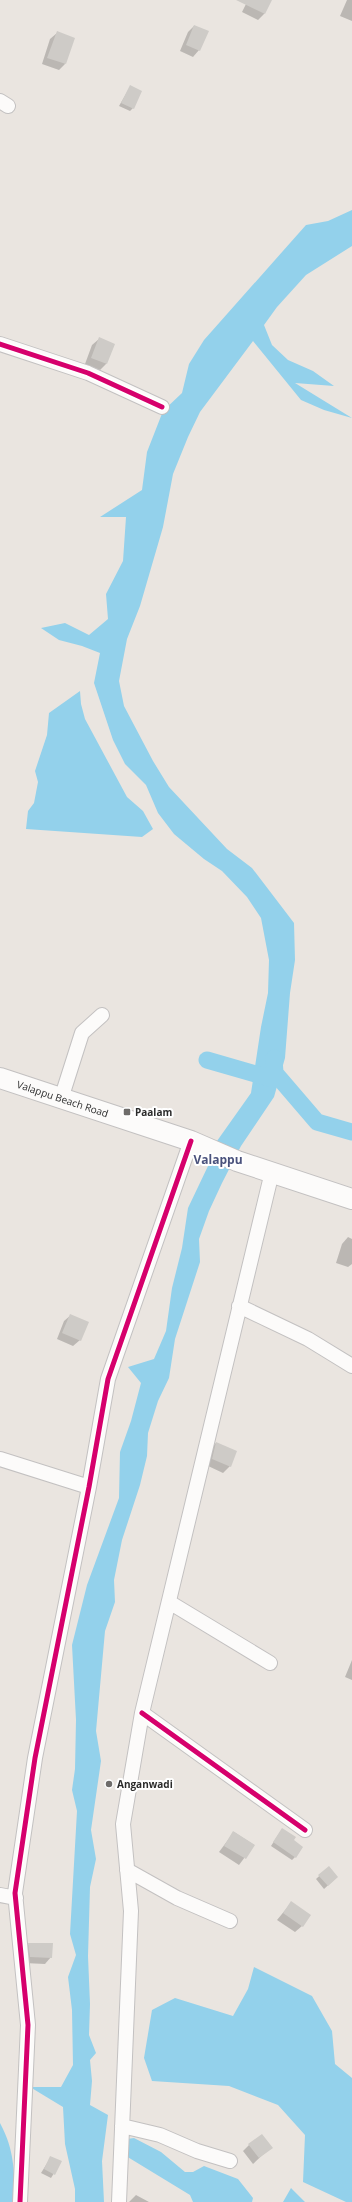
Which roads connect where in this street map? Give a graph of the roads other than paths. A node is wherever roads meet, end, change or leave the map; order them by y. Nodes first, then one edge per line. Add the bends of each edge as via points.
1 (0, 344) edge
2 (162, 407) dead end
3 (102, 1015) dead end
4 (0, 1078) edge
5 (61, 1098) junction
6 (191, 1141) junction
7 (272, 1172) junction
8 (352, 1199) edge
9 (239, 1306) junction
10 (352, 1366) edge
11 (0, 1459) edge
12 (89, 1487) junction
13 (169, 1602) junction
14 (270, 1663) dead end
15 (142, 1713) junction
16 (305, 1830) dead end
17 (127, 1870) junction
18 (0, 1895) edge
19 (16, 1898) junction
20 (230, 1921) dead end
21 (122, 2126) junction
22 (230, 2161) dead end
23 (20, 2202) edge
24 (119, 2202) edge

1 - 2 street via 88,373
3 - 5 street via 82,1033
4 - 5 main road, Valappu Beach Road
5 - 6 main road, Valappu Beach Road
6 - 7 main road, Valappu Beach Road via 237,1161
6 - 12 street via 108,1379
7 - 8 main road, Valappu Beach Road
7 - 9 street
9 - 10 street via 308,1339
9 - 13 street
11 - 12 street
12 - 19 street via 35,1758
13 - 14 street
13 - 15 street
15 - 16 street
15 - 17 street via 123,1824
17 - 20 street via 176,1898
17 - 21 street via 131,1911
18 - 19 street
19 - 23 street via 28,2025
21 - 22 street via 160,2135 197,2151
21 - 24 street

